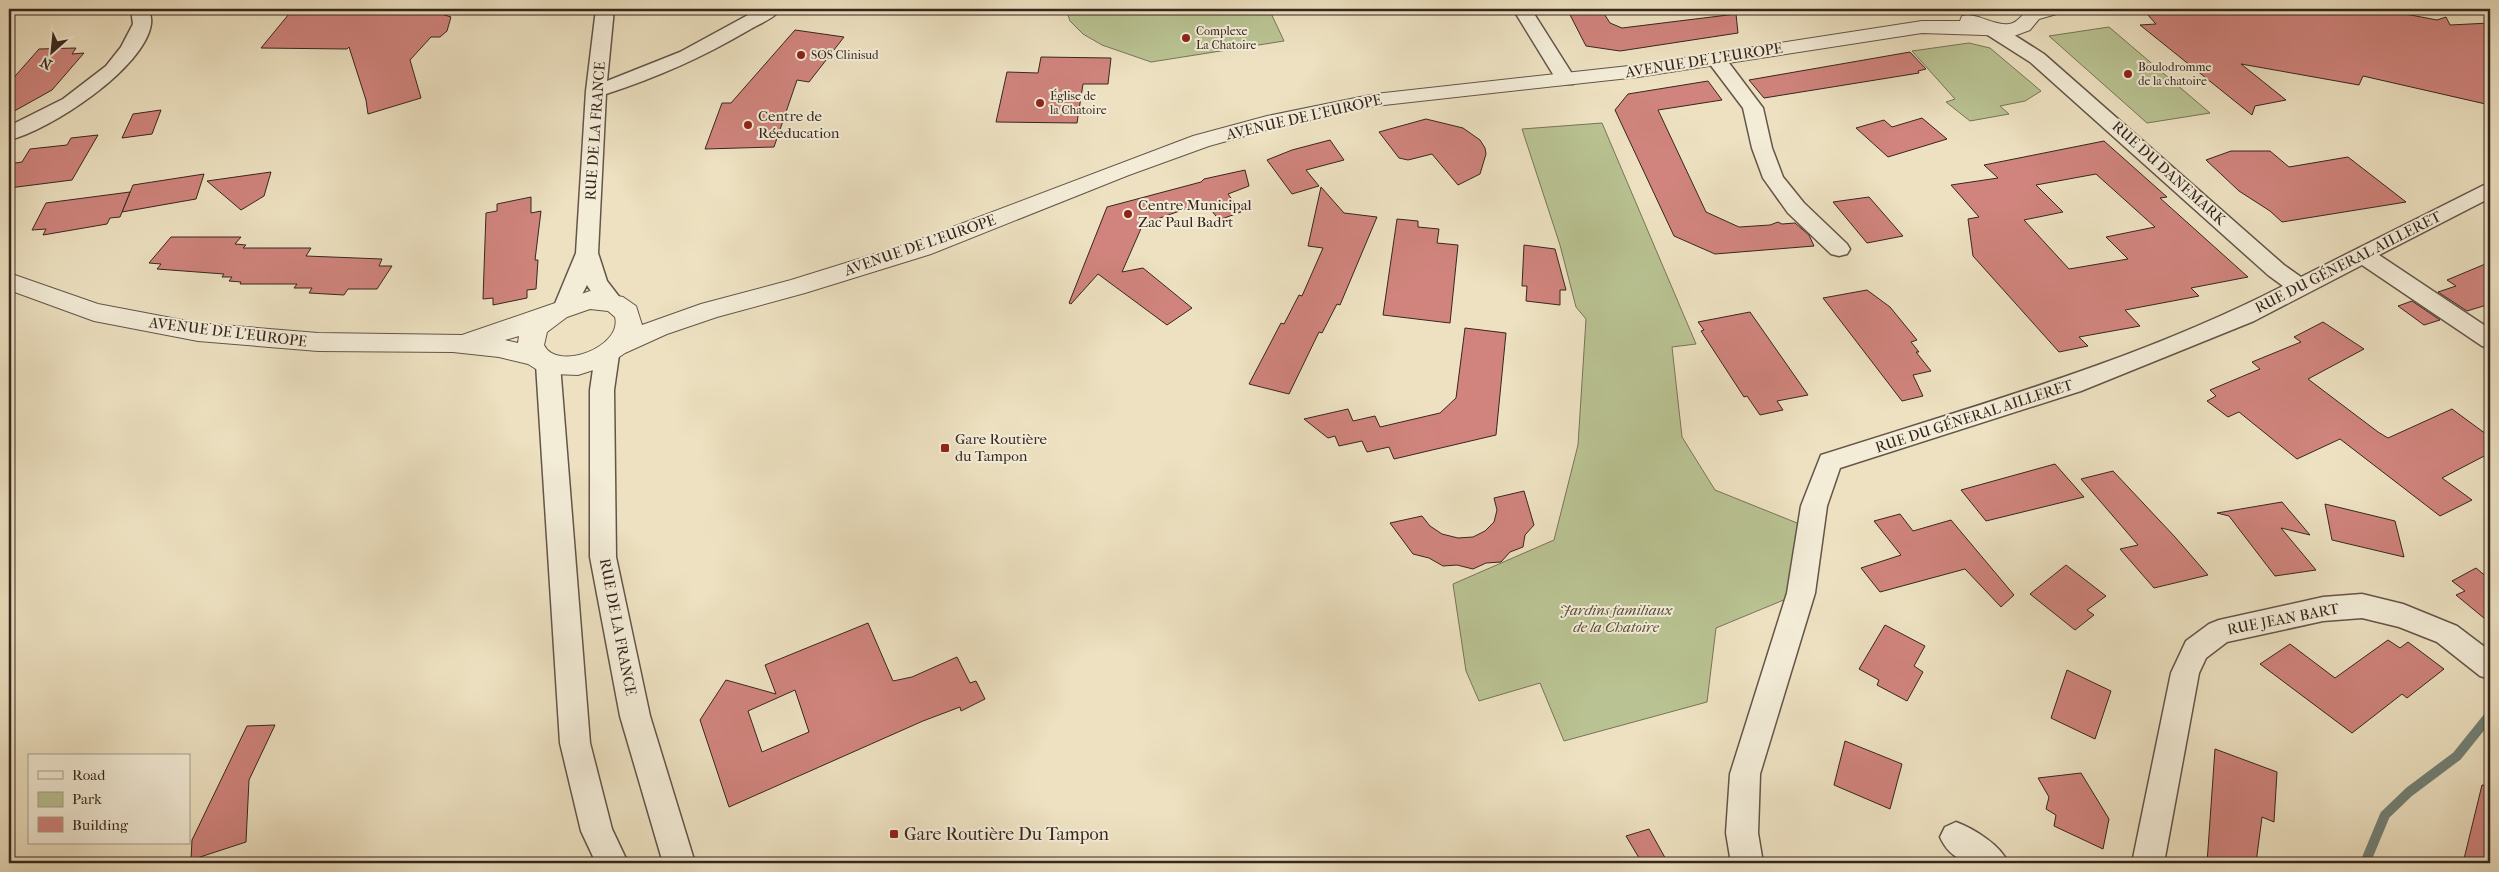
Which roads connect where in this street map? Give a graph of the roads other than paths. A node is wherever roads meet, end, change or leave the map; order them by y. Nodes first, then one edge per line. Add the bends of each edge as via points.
1 (140, 9) edge
2 (605, 9) edge
3 (772, 9) edge
4 (1522, 9) edge
5 (1961, 9) edge
6 (2053, 9) edge
7 (2021, 20) edge
8 (1922, 27) junction
9 (1989, 29) junction
10 (2038, 58) junction
11 (1716, 59) junction
12 (1566, 80) junction
13 (596, 91) junction
14 (9, 134) edge
15 (2490, 189) edge
16 (1838, 249) dead end
17 (587, 253) junction
18 (2363, 255) junction
19 (9, 281) edge
20 (2301, 288) junction
21 (618, 305) junction
22 (558, 310) junction
23 (710, 310) junction
24 (2490, 340) edge
25 (453, 343) junction
26 (613, 350) junction
27 (543, 361) junction
28 (2490, 667) edge
29 (1956, 838) dead end
30 (612, 863) edge
31 (679, 863) edge
32 (1747, 863) edge
33 (1992, 863) edge
34 (2148, 863) edge

1 - 14 street via 142,24 130,49 113,70 70,103
2 - 13 street, RUE DE LA FRANCE
3 - 13 street via 688,57
4 - 12 street
5 - 8 street, AVENUE DE L'EUROPE
5 - 9 street via 1970,22
6 - 7 street
7 - 9 street, AVENUE DE L'EUROPE via 2008,31
7 - 10 street, RUE DU DANEMARK
8 - 9 street, AVENUE DE L'EUROPE
8 - 11 street, AVENUE DE L'EUROPE
9 - 10 street, RUE DU DANEMARK
10 - 20 street, RUE DU DANEMARK via 2276,270
11 - 12 street, AVENUE DE L'EUROPE
11 - 16 street via 1753,108 1773,178 1796,208
12 - 23 street, AVENUE DE L'EUROPE via 1375,100 1267,123 1201,141 922,248
13 - 17 street, RUE DE LA FRANCE
15 - 18 street, RUE DU GÉNERAL AILLERET
17 - 21 street, RUE DE LA FRANCE via 597,283
17 - 22 street, RUE DE LA FRANCE
18 - 20 street, RUE DU GÉNERAL AILLERET
18 - 24 street
19 - 25 street, AVENUE DE L'EUROPE via 94,312 198,332 318,342
20 - 32 street, RUE DU GÉNERAL AILLERET via 2246,315 2098,375 1830,462 1814,506 1801,593 1745,774 1742,832
21 - 22 street via 590,300
21 - 23 street, AVENUE DE L'EUROPE via 661,311
21 - 26 street via 629,316 631,325 627,336
22 - 25 street, AVENUE DE L'EUROPE via 505,331
22 - 27 street via 535,332 532,341 533,350
23 - 26 street, AVENUE DE L'EUROPE via 658,328
25 - 27 street, AVENUE DE L'EUROPE via 499,348
26 - 27 street via 577,366
26 - 31 street, RUE DE LA FRANCE via 602,390 603,557 635,716
27 - 30 street via 575,743 597,830
28 - 34 street, RUE JEAN BART via 2447,634 2404,616 2362,606 2322,608 2219,632 2196,650 2185,673
29 - 33 street

